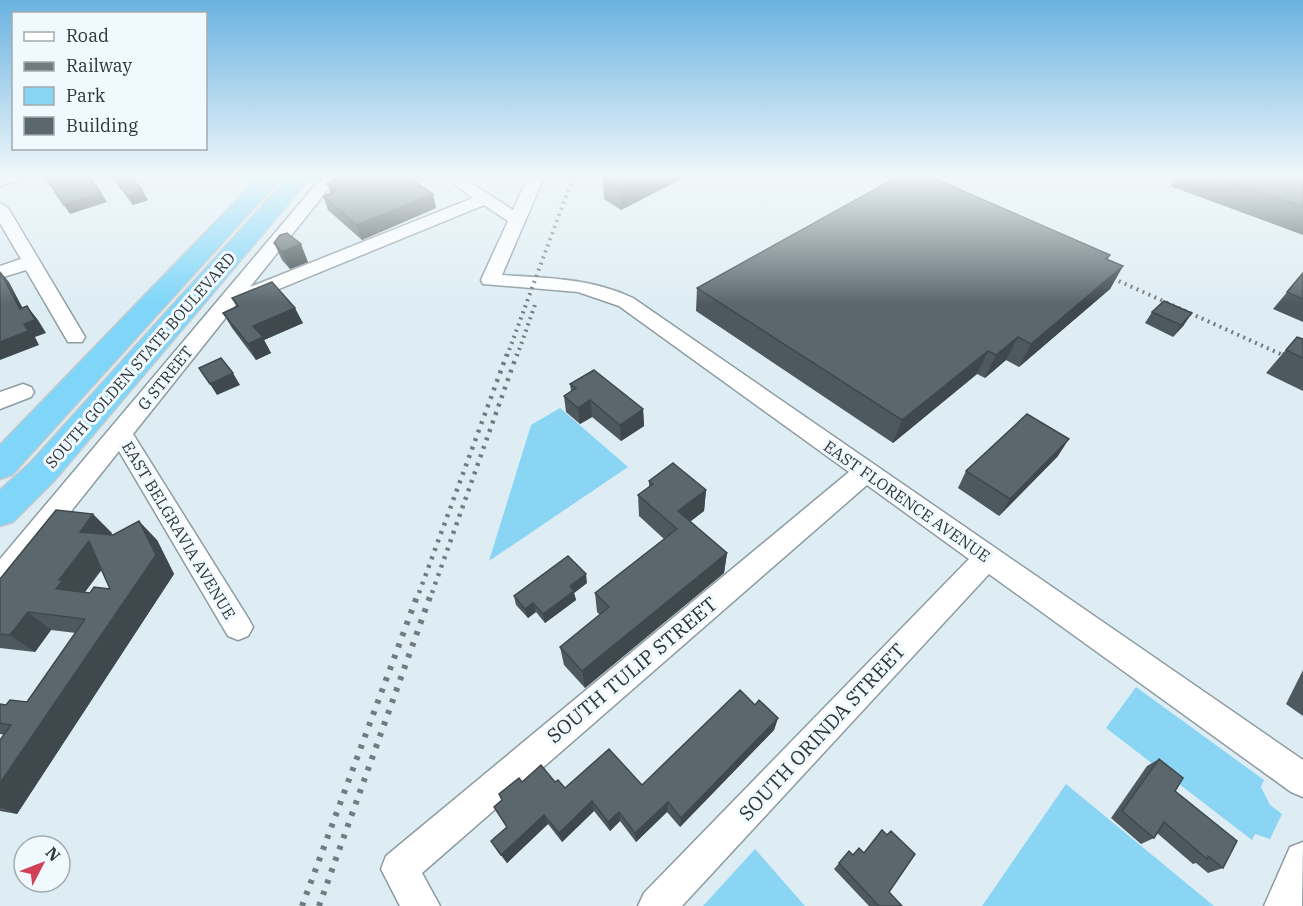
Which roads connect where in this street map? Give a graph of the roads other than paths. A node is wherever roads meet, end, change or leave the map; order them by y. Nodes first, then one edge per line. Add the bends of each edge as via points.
1 (6, 219) edge
2 (231, 219) edge
3 (263, 219) edge
4 (295, 219) edge
5 (435, 219) edge
6 (517, 220) edge
7 (31, 262) junction
8 (0, 273) edge
9 (225, 304) junction
10 (75, 337) dead end
11 (23, 392) dead end
12 (0, 401) edge
13 (120, 433) junction
14 (0, 466) edge
15 (866, 472) junction
16 (0, 512) edge
17 (987, 558) junction
18 (0, 579) edge
19 (238, 627) dead end
20 (1303, 780) edge
21 (1303, 860) edge
22 (421, 906) edge
23 (657, 906) edge
24 (1283, 906) edge

1 - 7 street
2 - 14 highway, SOUTH GOLDEN STATE BOULEVARD
3 - 16 highway, SOUTH GOLDEN STATE BOULEVARD via 42,472
4 - 9 street, G STREET
5 - 9 street
6 - 15 street, EAST FLORENCE AVENUE via 490,280 589,289 619,297
7 - 8 street
7 - 10 street
9 - 13 street, G STREET
11 - 12 street
13 - 18 street, G STREET
13 - 19 street, EAST BELGRAVIA AVENUE
15 - 17 street, EAST FLORENCE AVENUE
15 - 22 street, SOUTH TULIP STREET via 399,869
17 - 20 street, EAST FLORENCE AVENUE
17 - 23 street, SOUTH ORINDA STREET
21 - 24 street

